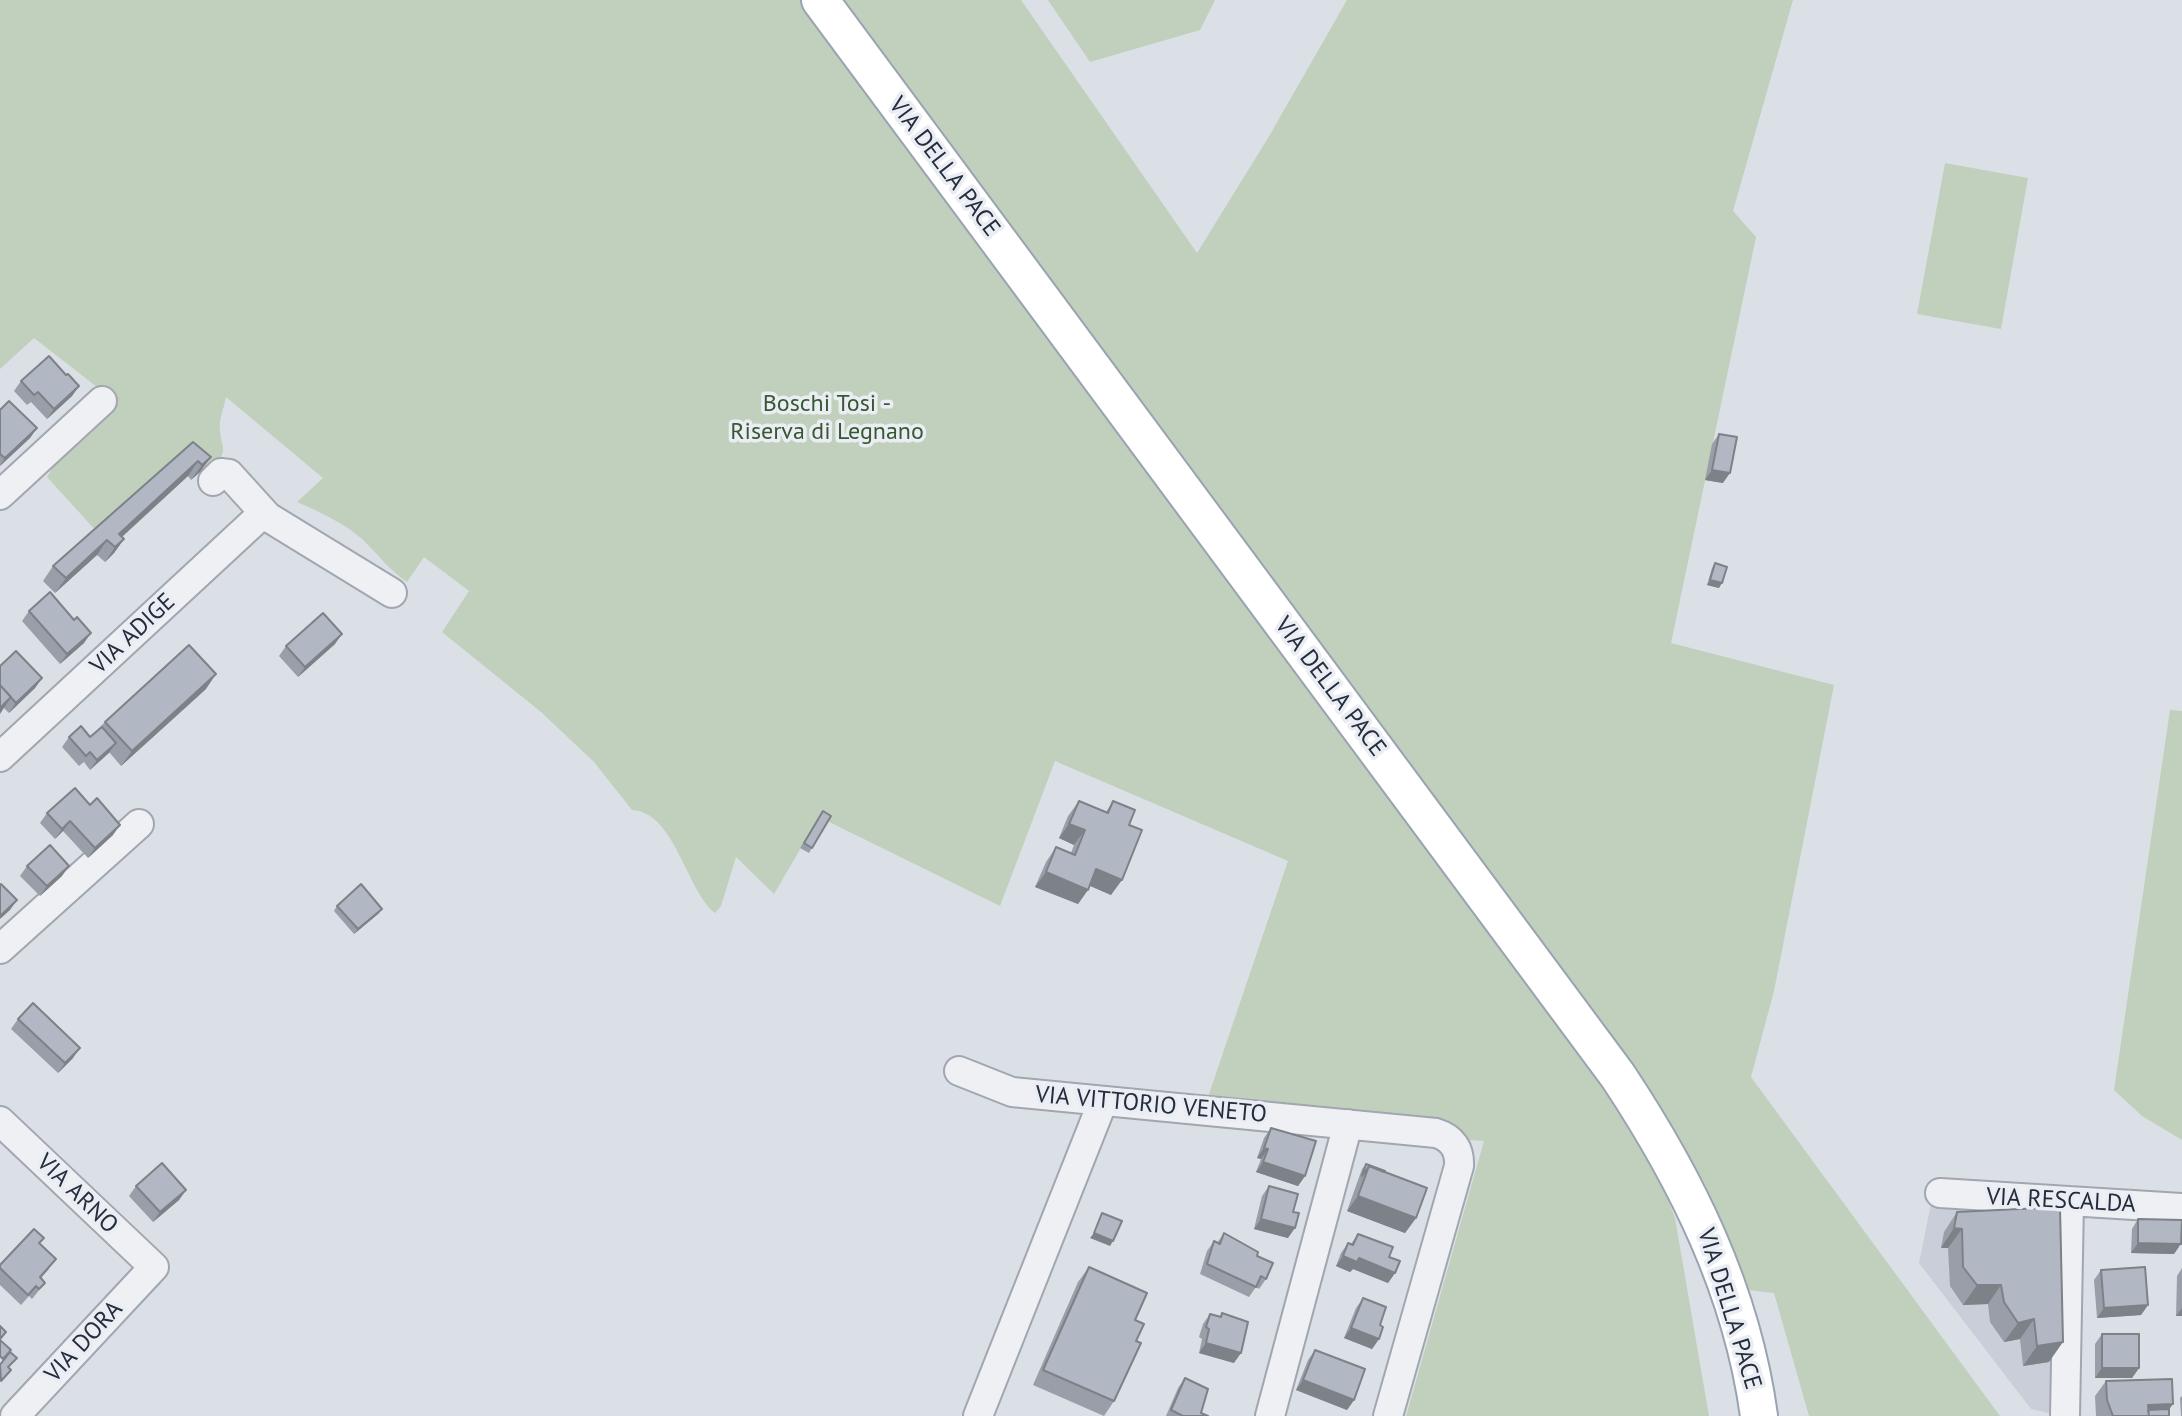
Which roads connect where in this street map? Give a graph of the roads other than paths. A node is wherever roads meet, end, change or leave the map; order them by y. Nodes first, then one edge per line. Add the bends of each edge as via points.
1 (820, 0) edge
2 (102, 401) dead end
3 (213, 481) dead end
4 (0, 495) edge
5 (268, 517) junction
6 (392, 593) dead end
7 (0, 757) edge
8 (139, 824) dead end
9 (0, 949) edge
10 (959, 1071) dead end
11 (1103, 1101) junction
12 (0, 1121) edge
13 (1348, 1124) junction
14 (1940, 1193) dead end
15 (2069, 1202) junction
16 (2182, 1208) edge
17 (154, 1267) joint
18 (15, 1416) edge
19 (978, 1416) edge
20 (1270, 1416) edge
21 (1388, 1416) edge
22 (1759, 1416) edge
23 (2065, 1416) edge

1 - 22 main road, VIA DELLA PACE via 1648,1120 1699,1213 1719,1262
2 - 4 street
3 - 5 street via 221,473 229,474
5 - 6 street
5 - 7 street, VIA ADIGE via 258,518
8 - 9 street
10 - 11 street, VIA VITTORIO VENETO via 1012,1092
11 - 13 street, VIA VITTORIO VENETO
11 - 19 street
12 - 17 street, VIA ARNO
13 - 20 street
13 - 21 street, VIA VITTORIO VENETO via 1436,1133 1452,1141 1460,1157
14 - 15 street, VIA RESCALDA
15 - 16 street, VIA RESCALDA
15 - 23 street
17 - 18 street, VIA DORA

